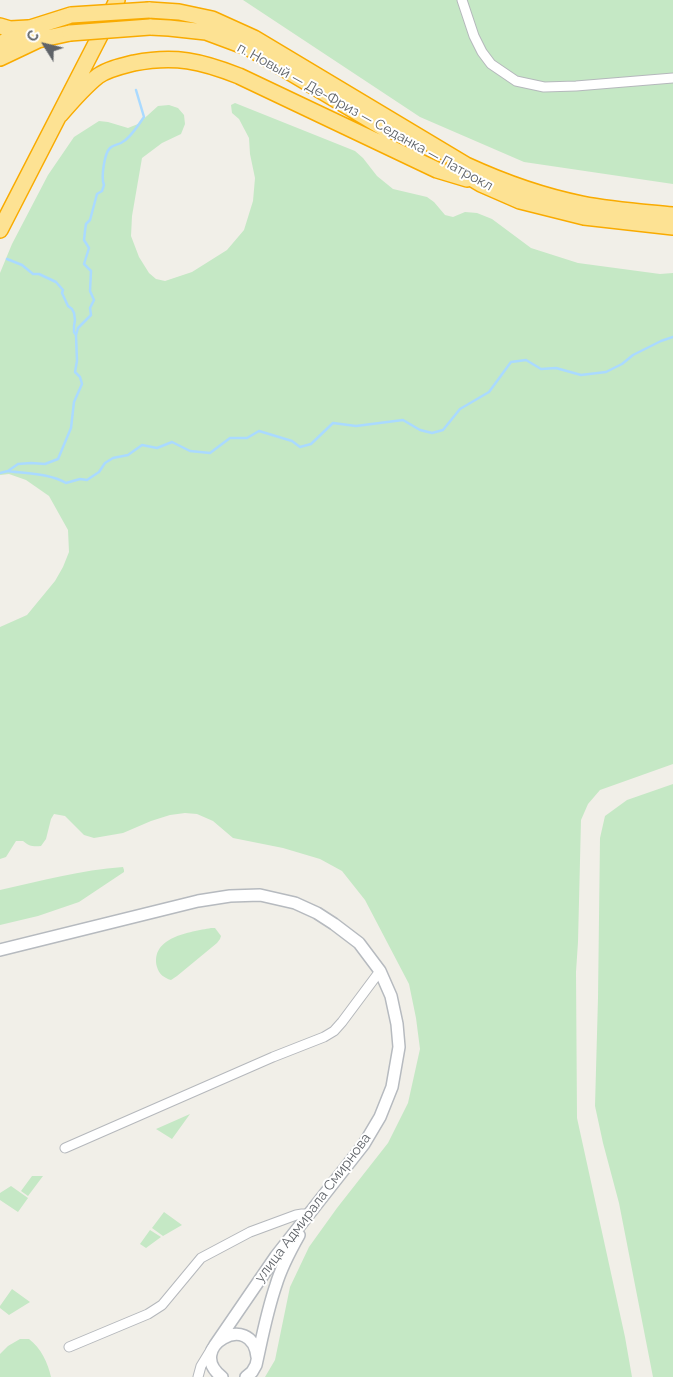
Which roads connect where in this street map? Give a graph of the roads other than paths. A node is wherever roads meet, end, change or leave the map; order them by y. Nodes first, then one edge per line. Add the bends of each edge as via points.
1 (117, 0) edge
2 (462, 0) edge
3 (0, 26) edge
4 (30, 28) junction
5 (0, 44) edge
6 (0, 58) edge
7 (673, 78) edge
8 (60, 115) junction
9 (481, 184) junction
10 (673, 215) edge
11 (673, 227) edge
12 (0, 230) edge
13 (0, 950) edge
14 (380, 971) junction
15 (65, 1148) dead end
16 (310, 1214) junction
17 (215, 1345) junction
18 (69, 1347) dead end
19 (257, 1361) junction
20 (198, 1377) edge
21 (222, 1377) edge
22 (246, 1377) edge

1 - 8 highway
2 - 7 street via 482,52 491,64 516,81 529,85 576,86
3 - 4 highway
4 - 5 highway, п. Новый — Де-Фриз — Седанка — Патрокл
4 - 10 highway, п. Новый — Де-Фриз — Седанка — Патрокл, bridge via 71,15 149,10 212,19 254,38 459,161 493,177 584,204
6 - 9 highway, п. Новый — Де-Фриз — Седанка — Патрокл, bridge via 38,40 70,33 150,28 206,32 249,48
8 - 9 highway via 85,88 110,70 154,59 207,64 437,170
8 - 12 highway
9 - 11 highway, п. Новый — Де-Фриз — Седанка — Патрокл via 520,202 584,217
13 - 14 street, улица Адмирала Смирнова via 198,901 260,895 294,903 317,913 359,943
14 - 15 street via 334,1031 320,1039
14 - 16 street, улица Адмирала Смирнова via 391,996 398,1032 399,1047 392,1087 364,1144
16 - 17 street, улица Адмирала Смирнова via 276,1256
16 - 18 street via 296,1215 250,1232 201,1258 162,1305
16 - 19 street via 276,1285
17 - 19 street via 227,1336 242,1336 254,1345
17 - 20 street, улица Адмирала Смирнова via 201,1366
17 - 21 street via 212,1363
19 - 22 street via 254,1370

